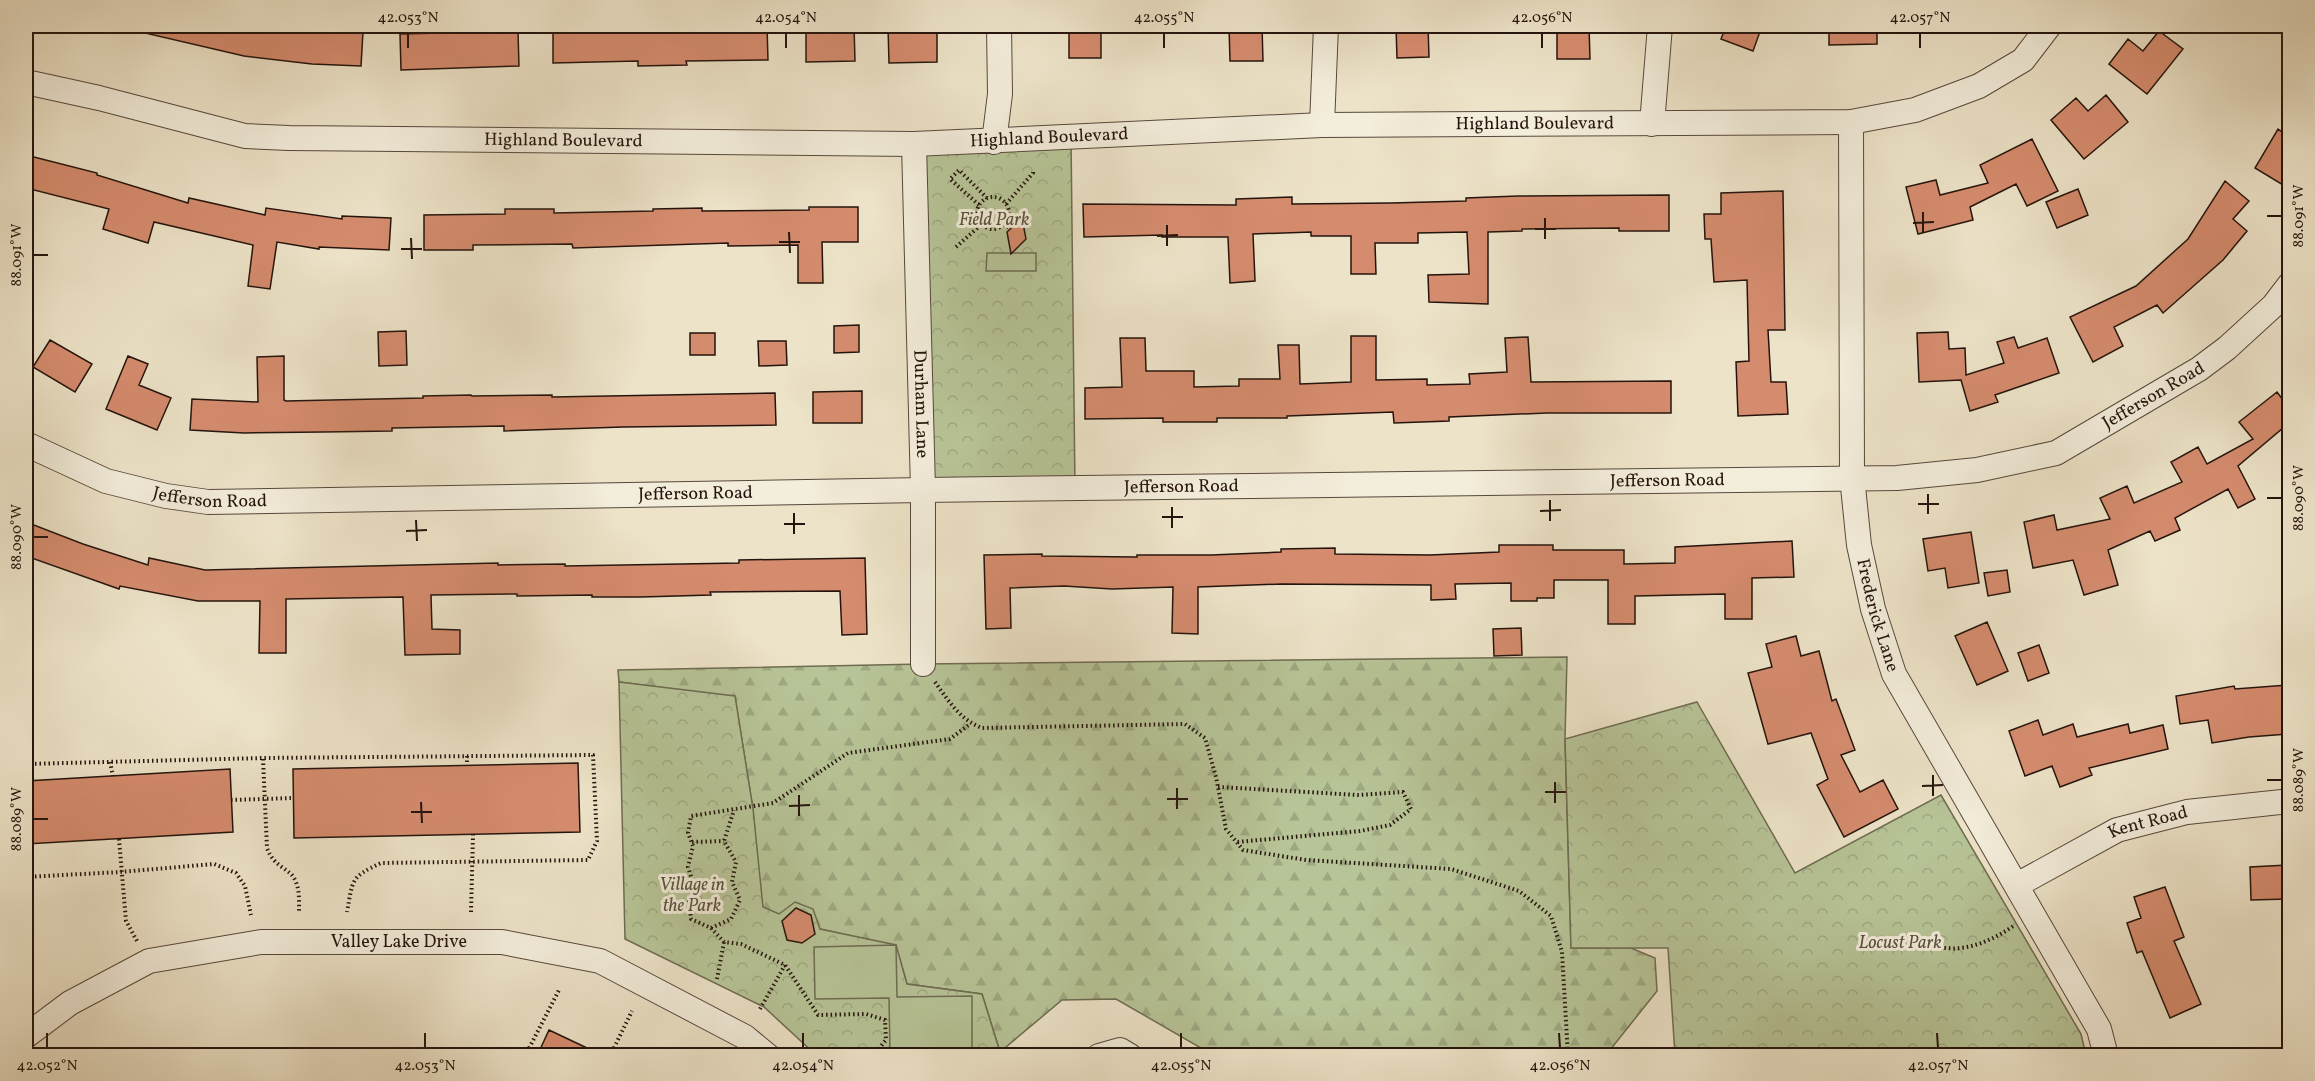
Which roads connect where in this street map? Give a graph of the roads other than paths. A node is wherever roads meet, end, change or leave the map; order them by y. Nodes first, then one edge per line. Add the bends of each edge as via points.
1 (999, 26) edge
2 (1326, 26) edge
3 (1660, 26) edge
4 (2049, 26) edge
5 (26, 82) edge
6 (1851, 122) junction
7 (1652, 124) junction
8 (1322, 125) junction
9 (994, 142) junction
10 (914, 144) junction
11 (2289, 284) edge
12 (26, 444) edge
13 (1852, 477) junction
14 (923, 490) junction
15 (923, 664) road end
16 (2289, 801) edge
17 (2017, 885) junction
18 (26, 1036) edge
19 (768, 1056) edge
20 (1099, 1056) edge
21 (1130, 1056) edge
22 (2106, 1056) edge

1 - 9 street via 1000,94
2 - 8 street
3 - 7 street
4 - 6 street, Highland Boulevard via 2023,60 1979,86 1915,110
5 - 10 street, Highland Boulevard via 245,136
6 - 7 street, Highland Boulevard
6 - 13 street, Frederick Lane
7 - 8 street, Highland Boulevard
8 - 9 street, Highland Boulevard
9 - 10 street, Highland Boulevard
10 - 14 street, Durham Lane
11 - 13 street, Jefferson Road via 2266,312 2199,369 2056,453 1977,471
12 - 14 street, Jefferson Road via 106,481 208,502
13 - 14 street, Jefferson Road
13 - 17 street, Frederick Lane via 1859,545 1873,609 1894,674
14 - 15 street, Durham Lane
16 - 17 street, Kent Road via 2187,812 2118,830
17 - 22 street, Frederick Lane via 2099,1029
18 - 19 street, Valley Lake Drive via 70,1003 149,961 261,942 502,942 600,961 745,1037
20 - 21 street via 1120,1050

